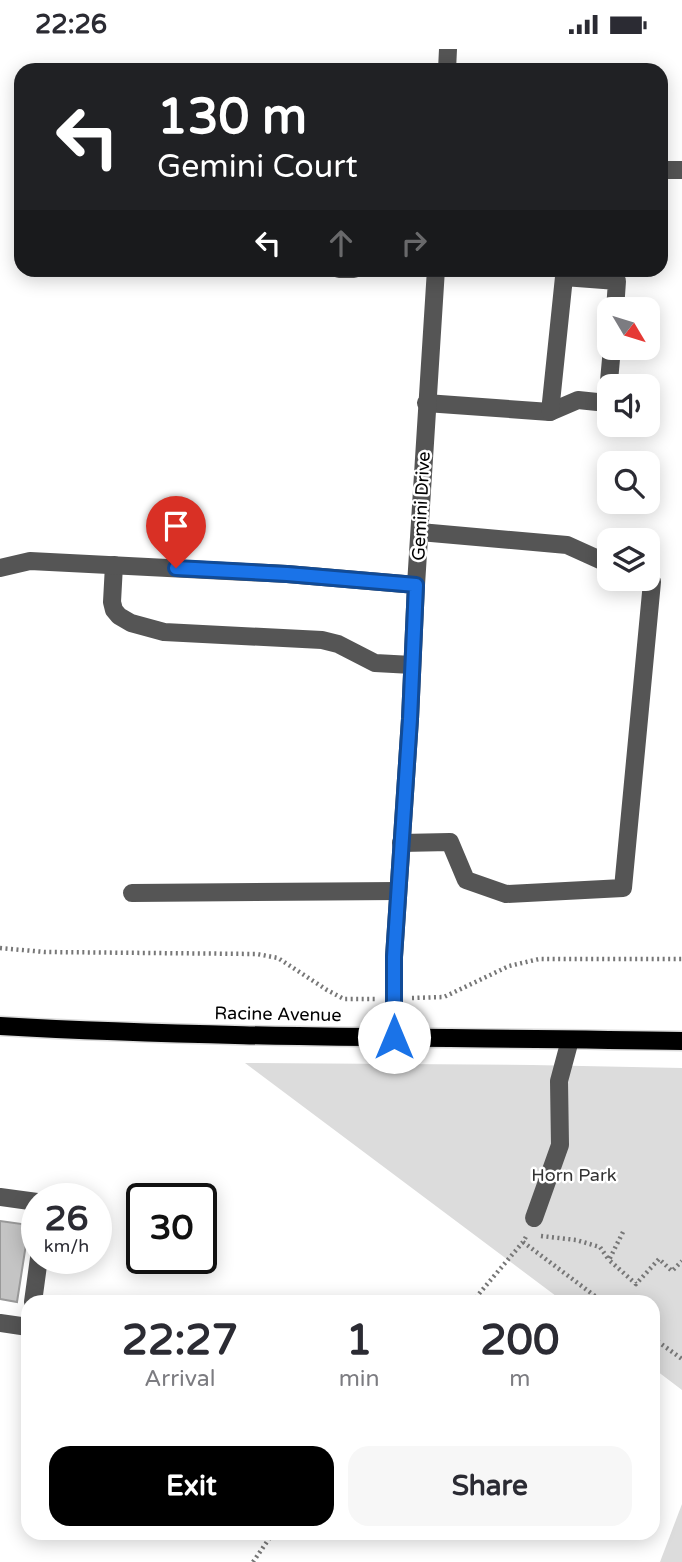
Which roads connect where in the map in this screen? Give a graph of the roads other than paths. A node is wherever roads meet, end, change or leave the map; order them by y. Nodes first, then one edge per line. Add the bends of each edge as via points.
1 (435, 277) edge
2 (616, 297) edge
3 (611, 361) edge
4 (426, 403) junction
5 (550, 412) junction
6 (419, 532) junction
7 (597, 558) edge
8 (114, 565) junction
9 (0, 568) edge
10 (416, 585) junction
11 (651, 591) edge
12 (412, 665) junction
13 (401, 843) junction
14 (398, 891) junction
15 (132, 893) dead end
16 (0, 1026) edge
17 (394, 1037) junction
18 (570, 1041) junction
19 (682, 1041) edge
20 (0, 1196) edge
21 (21, 1199) edge
22 (530, 1226) road end
23 (37, 1274) edge
24 (34, 1295) edge
25 (0, 1323) edge
26 (21, 1327) edge

1 - 4 street, Gemini Drive
2 - 5 street via 617,281 564,277
3 - 5 street via 607,403 578,400
4 - 5 street
4 - 6 street, Gemini Drive
6 - 7 street via 567,545
6 - 10 street, Gemini Drive
8 - 9 street via 30,561
8 - 10 street
8 - 12 street via 114,610 131,623 164,632 322,640 375,663
10 - 12 street, Gemini Drive
11 - 13 street via 623,888 506,894 466,880 450,842
12 - 13 street, Gemini Drive
13 - 14 street, Gemini Drive
14 - 15 street
14 - 17 street, Gemini Drive
16 - 17 main road, Racine Avenue
17 - 18 main road, Racine Avenue
18 - 19 main road, Racine Avenue
18 - 22 street via 559,1081 560,1145
20 - 21 street
23 - 24 street
25 - 26 street

